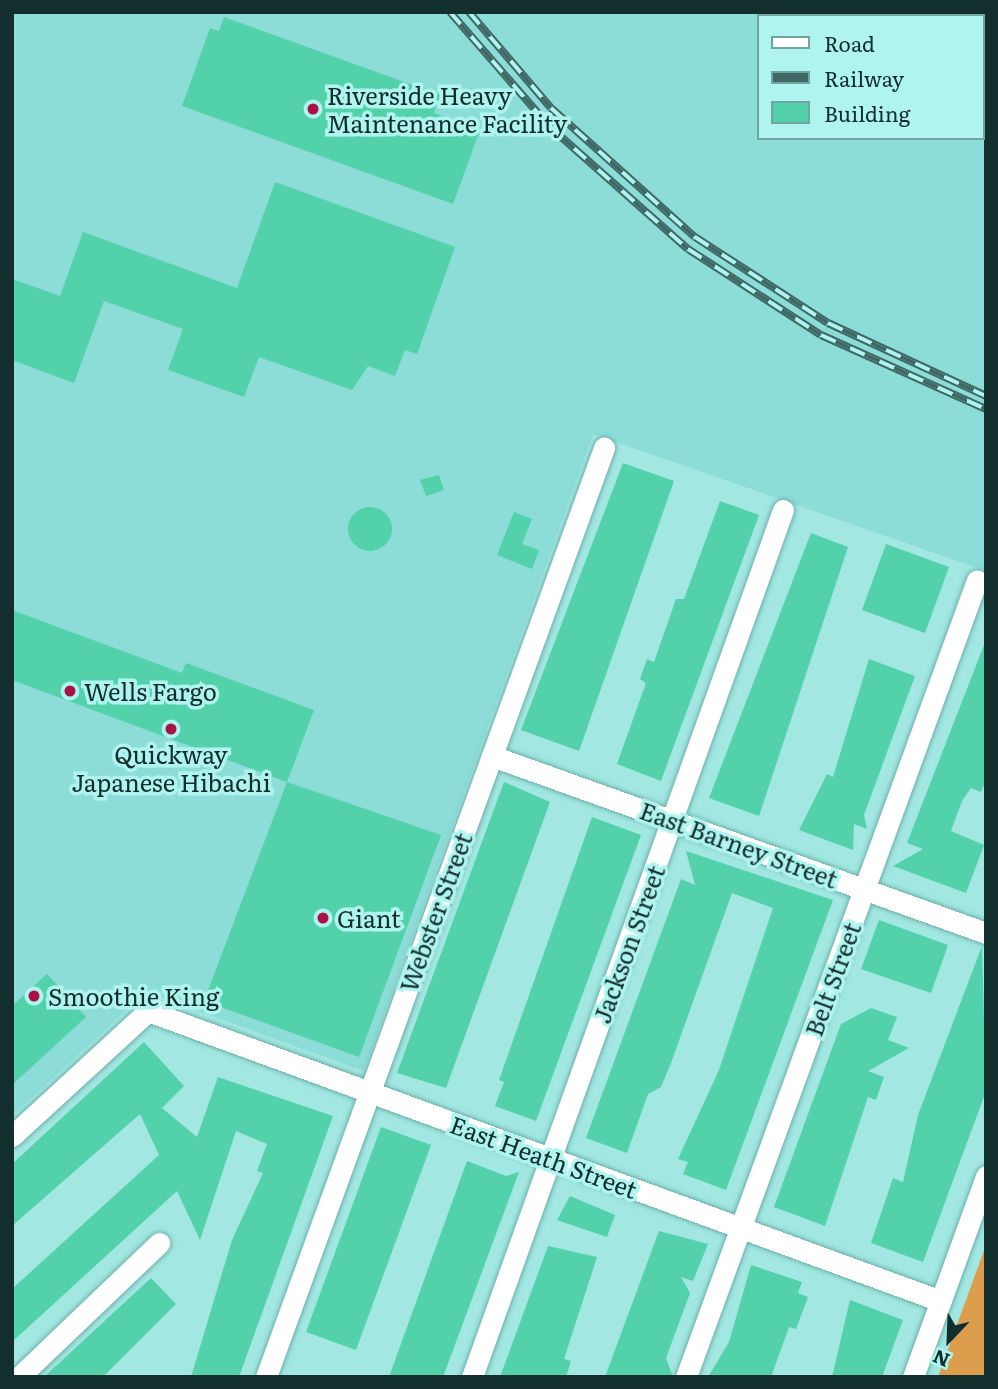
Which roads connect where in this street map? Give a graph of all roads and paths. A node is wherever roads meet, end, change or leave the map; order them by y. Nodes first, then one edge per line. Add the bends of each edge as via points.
1 (604, 448) dead end
2 (783, 510) dead end
3 (977, 580) dead end
4 (492, 756) junction
5 (673, 819) junction
6 (864, 890) junction
7 (986, 933) edge
8 (370, 1092) junction
9 (12, 1136) edge
10 (552, 1159) junction
11 (986, 1176) edge
12 (740, 1228) junction
13 (159, 1243) dead end
14 (941, 1301) junction
15 (19, 1377) edge
16 (266, 1377) edge
17 (472, 1377) edge
18 (686, 1377) edge
19 (914, 1377) edge

1 - 4 street, Webster Street
2 - 5 street, Jackson Street
3 - 6 street, Belt Street
4 - 5 street, East Barney Street
4 - 8 street, Webster Street
5 - 6 street, East Barney Street
5 - 10 street, Jackson Street
6 - 7 street, East Barney Street
6 - 12 street, Belt Street
8 - 9 street, East Heath Street via 148,1011
8 - 10 street, East Heath Street
8 - 16 street, Webster Street
10 - 12 street, East Heath Street
10 - 17 street, Jackson Street
11 - 14 street
12 - 14 street, East Heath Street
12 - 18 street, Belt Street
13 - 15 street
14 - 19 street

